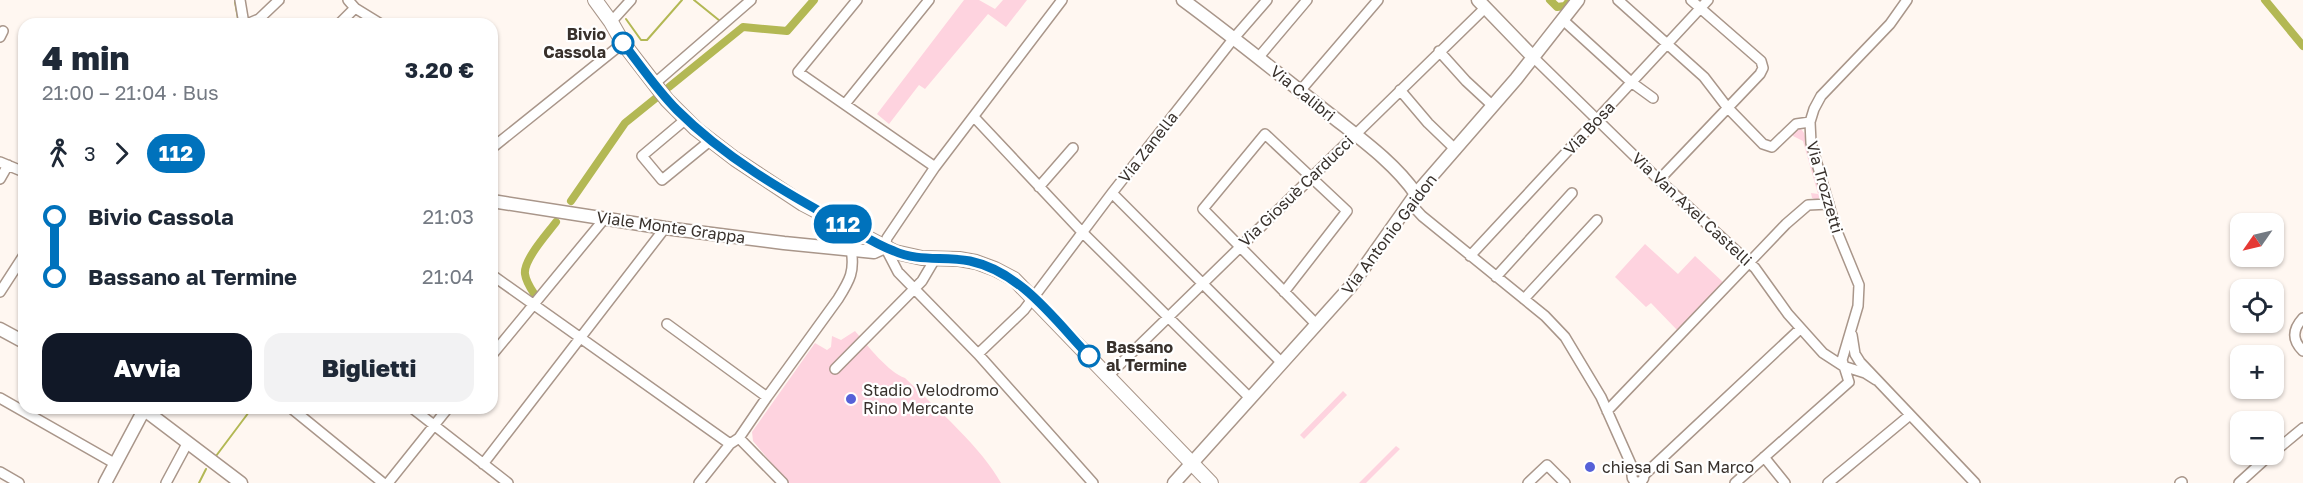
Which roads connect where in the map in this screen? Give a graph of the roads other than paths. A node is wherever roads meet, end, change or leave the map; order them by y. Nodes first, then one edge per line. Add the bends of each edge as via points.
1 (240, 0) edge
2 (279, 0) edge
3 (348, 0) edge
4 (595, 0) edge
5 (631, 0) edge
6 (751, 0) edge
7 (857, 0) edge
8 (929, 0) edge
9 (1062, 0) edge
10 (1183, 0) edge
11 (1267, 0) edge
12 (1307, 0) edge
13 (1378, 0) edge
14 (1578, 0) edge
15 (1618, 0) edge
16 (1691, 0) edge
17 (1707, 0) edge
18 (1907, 0) edge
19 (1481, 4) edge
20 (355, 8) junction
21 (1700, 9) junction
22 (244, 18) edge
23 (260, 18) edge
24 (345, 18) edge
25 (371, 18) edge
26 (1563, 20) junction
27 (611, 22) junction
28 (1234, 38) junction
29 (623, 43) junction
30 (1666, 45) junction
31 (1439, 51) junction
32 (1533, 57) junction
33 (1258, 58) junction
34 (1630, 82) junction
35 (654, 84) junction
36 (1400, 90) junction
37 (1300, 91) junction
38 (1653, 98) dead end
39 (845, 104) junction
40 (1493, 106) junction
41 (1727, 107) junction
42 (974, 117) junction
43 (686, 119) junction
44 (1598, 120) junction
45 (1810, 122) junction
46 (1354, 134) junction
47 (711, 140) junction
48 (498, 143) edge
49 (1073, 148) dead end
50 (1456, 150) junction
51 (4, 163) edge
52 (935, 167) junction
53 (18, 169) edge
54 (1311, 177) junction
55 (0, 178) edge
56 (1659, 180) junction
57 (1039, 187) junction
58 (1112, 193) junction
59 (1572, 193) dead end
60 (1413, 199) junction
61 (498, 202) edge
62 (1829, 204) junction
63 (605, 218) junction
64 (1597, 220) dead end
65 (844, 225) junction
66 (665, 228) junction
67 (1082, 232) junction
68 (1240, 246) junction
69 (885, 247) junction
70 (851, 249) junction
71 (904, 255) junction
72 (1470, 256) junction
73 (935, 259) junction
74 (1749, 261) junction
75 (18, 264) edge
76 (898, 272) junction
77 (1496, 277) junction
78 (498, 280) edge
79 (1202, 283) junction
80 (916, 289) junction
81 (0, 292) edge
82 (1284, 292) junction
83 (1033, 297) junction
84 (1524, 299) junction
85 (533, 306) junction
86 (1167, 316) junction
87 (2303, 318) edge
88 (667, 324) dead end
89 (1317, 326) junction
90 (0, 329) edge
91 (1800, 329) junction
92 (1851, 333) junction
93 (581, 338) junction
94 (18, 339) edge
95 (498, 348) edge
96 (2303, 351) edge
97 (978, 354) junction
98 (1282, 363) junction
99 (1843, 366) junction
100 (835, 369) dead end
101 (1108, 376) junction
102 (1876, 380) junction
103 (767, 397) junction
104 (0, 398) edge
105 (1250, 398) junction
106 (18, 408) edge
107 (1607, 411) junction
108 (28, 414) edge
109 (141, 414) edge
110 (152, 414) edge
111 (162, 414) edge
112 (298, 414) edge
113 (420, 414) edge
114 (443, 414) edge
115 (1910, 415) junction
116 (434, 425) junction
117 (167, 426) junction
118 (2303, 428) edge
119 (739, 438) junction
120 (188, 442) junction
121 (730, 444) junction
122 (2284, 444) edge
123 (1764, 457) junction
124 (114, 462) junction
125 (1192, 463) junction
126 (483, 464) junction
127 (2259, 465) edge
128 (0, 472) edge
129 (1633, 478) edge
130 (1647, 478) edge
131 (19, 483) edge
132 (105, 483) edge
133 (166, 483) edge
134 (241, 483) edge
135 (383, 483) edge
136 (388, 483) edge
137 (508, 483) edge
138 (699, 483) edge
139 (783, 483) edge
140 (1093, 483) edge
141 (1174, 483) edge
142 (1211, 483) edge
143 (1528, 483) edge
144 (1565, 483) edge
145 (1735, 483) edge
146 (1785, 483) edge
147 (1828, 483) edge
148 (1975, 483) edge
149 (2239, 483) edge

1 - 22 street
2 - 23 street
3 - 20 street
4 - 27 main road
5 - 27 street
6 - 35 street
7 - 39 street via 798,72
8 - 39 street
9 - 42 street
10 - 28 street, Via Calibri
11 - 28 street, Via Zanella
12 - 33 street
13 - 37 street
14 - 26 street, Via Antonio Gaidon
15 - 30 street
16 - 21 street
17 - 21 street, Via Bosa
18 - 45 street, Via Trozzetti via 1890,24 1821,96
19 - 31 street, Via Giosuè Carducci
19 - 32 street
20 - 24 street
20 - 25 street
21 - 30 street, Via Bosa
21 - 41 street via 1762,64 1760,74
26 - 32 street, Via Antonio Gaidon
26 - 34 street
27 - 29 main road
28 - 33 street, Via Calibri
28 - 58 street, Via Zanella
29 - 35 main road
29 - 48 street
30 - 34 street, Via Bosa
30 - 41 street via 1704,77
31 - 36 street, Via Giosuè Carducci
31 - 40 street
32 - 40 street, Via Antonio Gaidon
32 - 44 street, Via Van Axel Castelli
33 - 37 street, Via Calibri
34 - 38 street
34 - 44 street, Via Bosa
35 - 43 main road
36 - 46 street, Via Giosuè Carducci
36 - 50 street
37 - 46 street, Via Calibri
39 - 52 street
40 - 50 street, Via Antonio Gaidon
41 - 45 street via 1770,147 1796,124
41 - 56 street
42 - 52 street
42 - 57 street
43 - 47 main road
43 - 47 street via 642,156 662,180
44 - 56 street, Via Van Axel Castelli
44 - 72 street, Via Bosa
45 - 62 street, Via Trozzetti
46 - 54 street, Via Giosuè Carducci
46 - 60 street, Via Calibri via 1398,173
47 - 65 main road via 803,204
49 - 57 street
50 - 60 street, Via Antonio Gaidon
51 - 53 street
51 - 55 street
52 - 69 street via 887,238
54 - 68 street, Via Giosuè Carducci
54 - 68 street via 1265,134 1203,208
54 - 82 street via 1347,211
56 - 74 street, Via Van Axel Castelli
57 - 67 street
58 - 67 street, Via Zanella
58 - 79 street
59 - 77 street
60 - 72 street via 1422,216
60 - 89 street, Via Antonio Gaidon
61 - 63 street, Viale Monte Grappa
62 - 74 street via 1805,206
62 - 92 street, Via Trozzetti via 1859,285
63 - 66 street, Viale Monte Grappa
63 - 85 street
64 - 84 street
65 - 69 main road
65 - 70 street
66 - 70 street, Viale Monte Grappa
66 - 93 street
67 - 83 street, Via Zanella
67 - 86 street
68 - 79 street, Via Giosuè Carducci
68 - 82 street
69 - 70 street, Viale Monte Grappa via 874,252
69 - 71 main road
69 - 76 street
70 - 103 street via 854,265 848,283
71 - 73 main road
71 - 76 street via 897,264
72 - 77 street
73 - 80 street
73 - 83 main road via 967,261 995,269 1014,279
74 - 91 street, Via Van Axel Castelli
74 - 107 street
75 - 81 street
76 - 80 street
77 - 84 street
78 - 85 street
79 - 86 street, Via Giosuè Carducci
79 - 98 street
80 - 97 street
80 - 100 street
82 - 89 street
83 - 97 street, Via Zanella
83 - 101 main road
84 - 107 street via 1565,338
85 - 93 street
85 - 95 street
86 - 101 street, Via Giosuè Carducci
86 - 105 street
87 - 96 street via 2294,335
88 - 103 street
89 - 98 street, Via Antonio Gaidon
90 - 94 street
91 - 99 street, Via Van Axel Castelli via 1823,353
91 - 130 street
92 - 99 street, Via Trozzetti
92 - 102 street via 1855,354
93 - 121 street
93 - 126 street
97 - 140 street
98 - 105 street, Via Antonio Gaidon
99 - 102 street, Via Van Axel Castelli
99 - 123 street, Via Trozzetti via 1848,384
101 - 125 main road
102 - 115 street
103 - 119 street
104 - 106 street
105 - 125 street, Via Antonio Gaidon
107 - 129 street
108 - 124 street
109 - 124 street
110 - 117 street
111 - 117 street
112 - 135 street
113 - 116 street
114 - 116 street
115 - 147 street
115 - 148 street
116 - 126 street
116 - 136 street
117 - 120 street
118 - 122 street
119 - 121 street
119 - 139 street
120 - 133 street
120 - 134 street
121 - 138 street
123 - 145 street
123 - 146 street
124 - 132 street
125 - 141 street, Via Antonio Gaidon
125 - 142 main road
126 - 137 street
127 - 149 street
128 - 131 street
129 - 130 street via 1641,470
143 - 144 street via 1547,465

